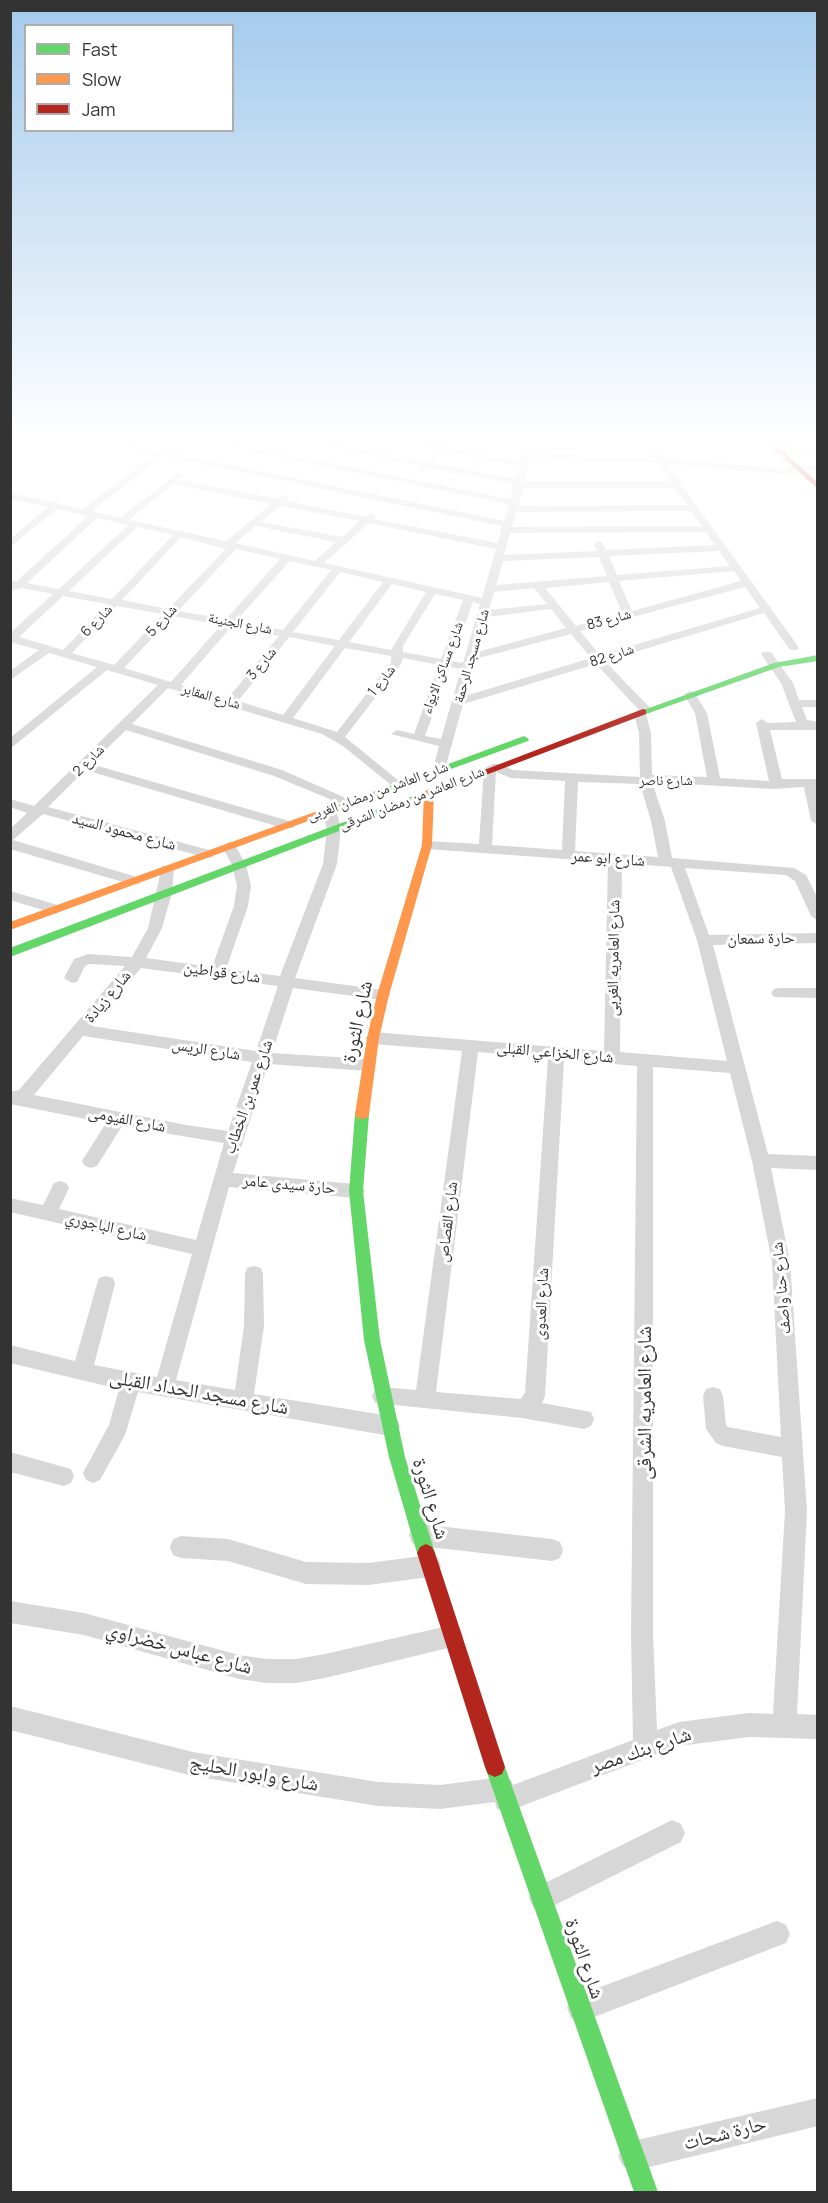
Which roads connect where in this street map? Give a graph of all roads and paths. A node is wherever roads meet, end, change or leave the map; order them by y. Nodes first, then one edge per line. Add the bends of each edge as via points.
1 (65, 541) edge
2 (117, 541) edge
3 (173, 541) edge
4 (205, 541) edge
5 (234, 541) edge
6 (341, 541) edge
7 (455, 541) edge
8 (503, 541) edge
9 (597, 541) edge
10 (718, 541) edge
11 (229, 546) junction
12 (723, 548) junction
13 (500, 552) junction
14 (603, 553) junction
15 (286, 559) junction
16 (316, 565) junction
17 (737, 568) junction
18 (337, 570) junction
19 (613, 579) junction
20 (389, 581) junction
21 (747, 583) junction
22 (15, 584) edge
23 (537, 585) junction
24 (432, 590) junction
25 (491, 590) junction
26 (63, 592) junction
27 (10, 593) edge
28 (468, 598) junction
29 (116, 601) junction
30 (488, 602) junction
31 (553, 606) junction
32 (766, 609) junction
33 (171, 612) junction
34 (484, 614) junction
35 (628, 615) junction
36 (230, 623) junction
37 (572, 631) junction
38 (287, 633) junction
39 (11, 638) edge
40 (344, 644) junction
41 (818, 644) edge
42 (794, 648) junction
43 (47, 649) junction
44 (65, 654) junction
45 (398, 654) junction
46 (762, 655) joint
47 (818, 658) edge
48 (598, 660) junction
49 (444, 662) junction
50 (470, 662) junction
51 (777, 665) junction
52 (111, 668) junction
53 (10, 677) edge
54 (170, 685) junction
55 (690, 694) junction
56 (458, 702) junction
57 (230, 703) junction
58 (818, 703) edge
59 (796, 704) junction
60 (644, 712) junction
61 (286, 719) junction
62 (124, 726) junction
63 (811, 726) edge
64 (540, 733) dead end
65 (396, 734) dead end
66 (339, 737) junction
67 (418, 738) junction
68 (446, 744) junction
69 (10, 745) edge
70 (498, 748) junction
71 (513, 760) junction
72 (84, 766) junction
73 (493, 768) junction
74 (439, 769) junction
75 (572, 778) junction
76 (645, 780) junction
77 (714, 782) junction
78 (775, 783) junction
79 (813, 783) edge
80 (391, 787) junction
81 (429, 792) junction
82 (349, 802) junction
83 (10, 803) edge
84 (398, 804) junction
85 (39, 810) junction
86 (329, 810) junction
87 (818, 821) edge
88 (288, 825) junction
89 (334, 829) junction
90 (10, 837) edge
91 (10, 844) edge
92 (427, 845) junction
93 (229, 846) junction
94 (485, 849) junction
95 (208, 854) junction
96 (568, 856) junction
97 (615, 859) junction
98 (671, 863) junction
99 (239, 865) junction
100 (167, 869) junction
101 (135, 881) junction
102 (165, 893) junction
103 (10, 895) edge
104 (56, 909) junction
105 (818, 915) edge
106 (10, 926) edge
107 (818, 938) edge
108 (704, 940) junction
109 (10, 953) edge
110 (137, 962) junction
111 (217, 973) junction
112 (72, 978) dead end
113 (287, 982) junction
114 (779, 993) dead end
115 (818, 993) edge
116 (383, 995) junction
117 (80, 1030) junction
118 (373, 1038) junction
119 (471, 1046) junction
120 (556, 1053) junction
121 (612, 1057) junction
122 (262, 1058) junction
123 (645, 1060) junction
124 (368, 1065) junction
125 (737, 1068) junction
126 (15, 1099) edge
127 (118, 1118) junction
128 (234, 1138) junction
129 (91, 1161) dead end
130 (761, 1161) junction
131 (818, 1163) edge
132 (221, 1179) junction
133 (60, 1188) dead end
134 (356, 1191) junction
135 (10, 1205) edge
136 (47, 1214) junction
137 (202, 1249) junction
138 (254, 1274) dead end
139 (106, 1284) dead end
140 (10, 1354) edge
141 (82, 1372) junction
142 (131, 1382) junction
143 (164, 1388) junction
144 (382, 1396) junction
145 (713, 1396) dead end
146 (425, 1398) junction
147 (243, 1401) junction
148 (522, 1409) junction
149 (584, 1419) dead end
150 (390, 1426) junction
151 (793, 1449) junction
152 (10, 1462) edge
153 (93, 1473) dead end
154 (64, 1476) dead end
155 (420, 1535) junction
156 (181, 1547) dead end
157 (552, 1550) dead end
158 (430, 1566) junction
159 (10, 1612) edge
160 (452, 1636) junction
161 (10, 1718) edge
162 (784, 1726) junction
163 (818, 1727) edge
164 (645, 1746) junction
165 (504, 1795) junction
166 (672, 1833) dead end
167 (542, 1898) junction
168 (777, 1934) dead end
169 (580, 2008) junction
170 (818, 2112) edge
171 (633, 2156) junction
172 (646, 2193) edge

1 - 22 street
2 - 26 street
3 - 29 street, شارع 6
4 - 11 street
5 - 11 street, شارع 5
6 - 16 street
7 - 13 street
8 - 13 street, شارع مسجد الرحمة
9 - 14 street
10 - 12 street
11 - 15 street
11 - 33 street, شارع 5
12 - 14 street
12 - 17 street
13 - 14 street
13 - 25 street, شارع مسجد الرحمة
14 - 19 street
15 - 16 street
15 - 36 street, شارع 2
16 - 18 street
17 - 19 street
17 - 21 street
18 - 20 street
18 - 38 street, شارع 3
19 - 23 street
19 - 35 street
20 - 24 street
20 - 40 street
21 - 32 street
21 - 35 street, شارع 83
22 - 26 street, شارع الجنينة
22 - 27 street
23 - 25 street
23 - 31 street
24 - 28 street
24 - 45 street, شارع 1 via 397,646
25 - 30 street, شارع مسجد الرحمة
26 - 29 street, شارع الجنينة
26 - 39 street
28 - 30 street
28 - 49 street, شارع مساكن الايواء
29 - 33 street, شارع الجنينة
29 - 44 street, شارع 6
30 - 34 street, شارع مسجد الرحمة
31 - 34 street
31 - 37 street
32 - 42 street
32 - 48 street, شارع 82
33 - 36 street, شارع الجنينة
33 - 52 street, شارع 5
34 - 50 street, شارع مسجد الرحمة
35 - 37 street, شارع 83
36 - 38 street, شارع الجنينة
36 - 54 street, شارع 2
37 - 48 street
37 - 50 street, شارع 83
38 - 40 street, شارع الجنينة
38 - 57 street, شارع 3
39 - 43 street, شارع المقابر
40 - 45 street, شارع الجنينة
40 - 61 street
41 - 42 street
42 - 46 street
43 - 44 street, شارع المقابر
43 - 53 street
44 - 52 street, شارع المقابر
45 - 49 street, شارع الجنينة
45 - 66 street, شارع 1 via 397,662
46 - 51 street
47 - 51 street, شارع العاشر من رمضان الشرقى
48 - 56 street, شارع 82
48 - 60 street
49 - 50 street, شارع الجنينة
49 - 67 street, شارع مساكن الايواء
50 - 56 street, شارع مسجد الرحمة
51 - 55 street, شارع العاشر من رمضان الشرقى
51 - 59 street
52 - 54 street, شارع المقابر
52 - 69 street, شارع 5
54 - 57 street, شارع المقابر
54 - 62 street, شارع 2
55 - 60 street, شارع العاشر من رمضان الشرقى
55 - 77 street via 701,713
56 - 68 street, شارع مسجد الرحمة
57 - 61 street, شارع المقابر
58 - 59 street
59 - 63 street
60 - 71 street, شارع العاشر من رمضان الشرقى
60 - 76 street, شارع حنا واصف
61 - 66 street, شارع المقابر
62 - 72 street, شارع 2
62 - 82 street via 278,773
63 - 78 street via 763,725
64 - 70 street, شارع العاشر من رمضان الغربى
65 - 67 street
66 - 80 street, شارع المقابر
67 - 68 street
68 - 74 street, شارع مسجد الرحمة
70 - 71 street
70 - 74 street, شارع العاشر من رمضان الغربى
71 - 73 street, شارع العاشر من رمضان الشرقى
72 - 85 street, شارع 2
72 - 88 street
73 - 75 street, شارع ناصر via 511,774
73 - 81 street, شارع العاشر من رمضان الشرقى
73 - 94 street
74 - 80 street, شارع العاشر من رمضان الغربى
75 - 76 street, شارع ناصر
75 - 96 street
76 - 77 street, شارع ناصر
76 - 98 street, شارع حنا واصف
77 - 78 street, شارع ناصر
78 - 79 street, شارع ناصر
79 - 87 street
80 - 82 street, شارع العاشر من رمضان الغربى
80 - 84 street
81 - 84 street, شارع العاشر من رمضان الشرقى
81 - 92 street, شارع الثورة
82 - 86 street, شارع العاشر من رمضان الغربى
83 - 85 street, شارع محمود السيد
84 - 89 street, شارع العاشر من رمضان الشرقى
85 - 90 street, شارع 2
85 - 95 street, شارع محمود السيد
86 - 88 street, شارع العاشر من رمضان الغربى
86 - 89 street, شارع عمر بن الخطاب
88 - 93 street, شارع العاشر من رمضان الغربى
89 - 99 street, شارع العاشر من رمضان الشرقى
89 - 113 street, شارع عمر بن الخطاب via 330,864
91 - 101 street
92 - 94 street, شارع ابو عمر
92 - 116 street, شارع الثورة
93 - 95 street, شارع العاشر من رمضان الغربى
93 - 99 street
94 - 96 street, شارع ابو عمر
95 - 100 street, شارع العاشر من رمضان الغربى
96 - 97 street, شارع ابو عمر
97 - 98 street, شارع ابو عمر
97 - 121 street, شارع العامريه الغربى
98 - 105 street, شارع ابو عمر via 789,871 801,878
98 - 108 street, شارع حنا واصف
99 - 102 street, شارع العاشر من رمضان الشرقى
99 - 111 street via 243,896
100 - 101 street, شارع العاشر من رمضان الغربى
100 - 102 street, شارع زيادة
101 - 104 street, شارع العاشر من رمضان الغربى
102 - 109 street, شارع العاشر من رمضان الشرقى
102 - 110 street, شارع زيادة via 155,928
103 - 104 street
104 - 106 street, شارع العاشر من رمضان الغربى
107 - 108 street, حارة سمعان
108 - 125 street, شارع حنا واصف
110 - 111 street, شارع قواطين
110 - 112 street, شارع قواطين via 85,959
110 - 117 street, شارع زيادة
111 - 113 street, شارع قواطين
113 - 116 street, شارع قواطين
113 - 122 street, شارع عمر بن الخطاب
114 - 115 street
116 - 118 street, شارع الثورة
117 - 122 street, شارع الريس
117 - 126 street, شارع زيادة
118 - 119 street, شارع الخزاعي القبلى
118 - 124 street, شارع الثورة
119 - 120 street, شارع الخزاعي القبلى
119 - 146 street, شارع القصاص
120 - 121 street, شارع الخزاعي القبلى
120 - 148 street, شارع العدوى via 537,1391 532,1402
121 - 123 street, شارع الخزاعي القبلى
122 - 124 street, شارع الريس
122 - 128 street, شارع عمر بن الخطاب
123 - 125 street, شارع الخزاعي القبلى
123 - 164 street, شارع العامريه الشرقى
124 - 134 street, شارع الثورة
125 - 130 street, شارع حنا واصف
126 - 127 street, شارع الفيومى
127 - 128 street, شارع الفيومى
127 - 129 street
128 - 132 street, شارع عمر بن الخطاب
130 - 131 street
130 - 151 street, شارع حنا واصف via 781,1262
132 - 134 street, حارة سيدى عامر
132 - 137 street, شارع عمر بن الخطاب
133 - 136 street
134 - 144 street, شارع الثورة via 364,1287
135 - 136 street, شارع الباجوري
136 - 137 street, شارع الباجوري
137 - 143 street, شارع عمر بن الخطاب
138 - 147 street via 254,1326
139 - 141 street
140 - 141 street, شارع مسجد الحداد القبلى
141 - 142 street, شارع مسجد الحداد القبلى
142 - 143 street, شارع مسجد الحداد القبلى
142 - 153 street via 118,1428
143 - 147 street, شارع مسجد الحداد القبلى
144 - 146 street
144 - 150 street, شارع الثورة
145 - 151 street via 716,1429 723,1436
146 - 148 street
147 - 150 street, شارع مسجد الحداد القبلى
148 - 149 street
150 - 155 street, شارع الثورة
151 - 162 street, شارع حنا واصف via 796,1552
152 - 154 street
155 - 157 street
155 - 158 street, شارع الثورة
156 - 158 street via 237,1552 306,1573 368,1574
158 - 160 street, شارع الثورة
159 - 160 street, شارع عباس خضراوي via 84,1624 239,1667 267,1671 296,1671
160 - 165 street, شارع الثورة
161 - 165 street, شارع وابور الحليج via 193,1764 378,1794
162 - 163 street, شارع بنك مصر
162 - 164 street, شارع بنك مصر via 714,1728
164 - 165 street, شارع بنك مصر
165 - 167 street, شارع الثورة
166 - 167 street
167 - 169 street, شارع الثورة
168 - 169 street
169 - 171 street, شارع الثورة
170 - 171 street, حارة شحات
171 - 172 street, شارع الثورة

